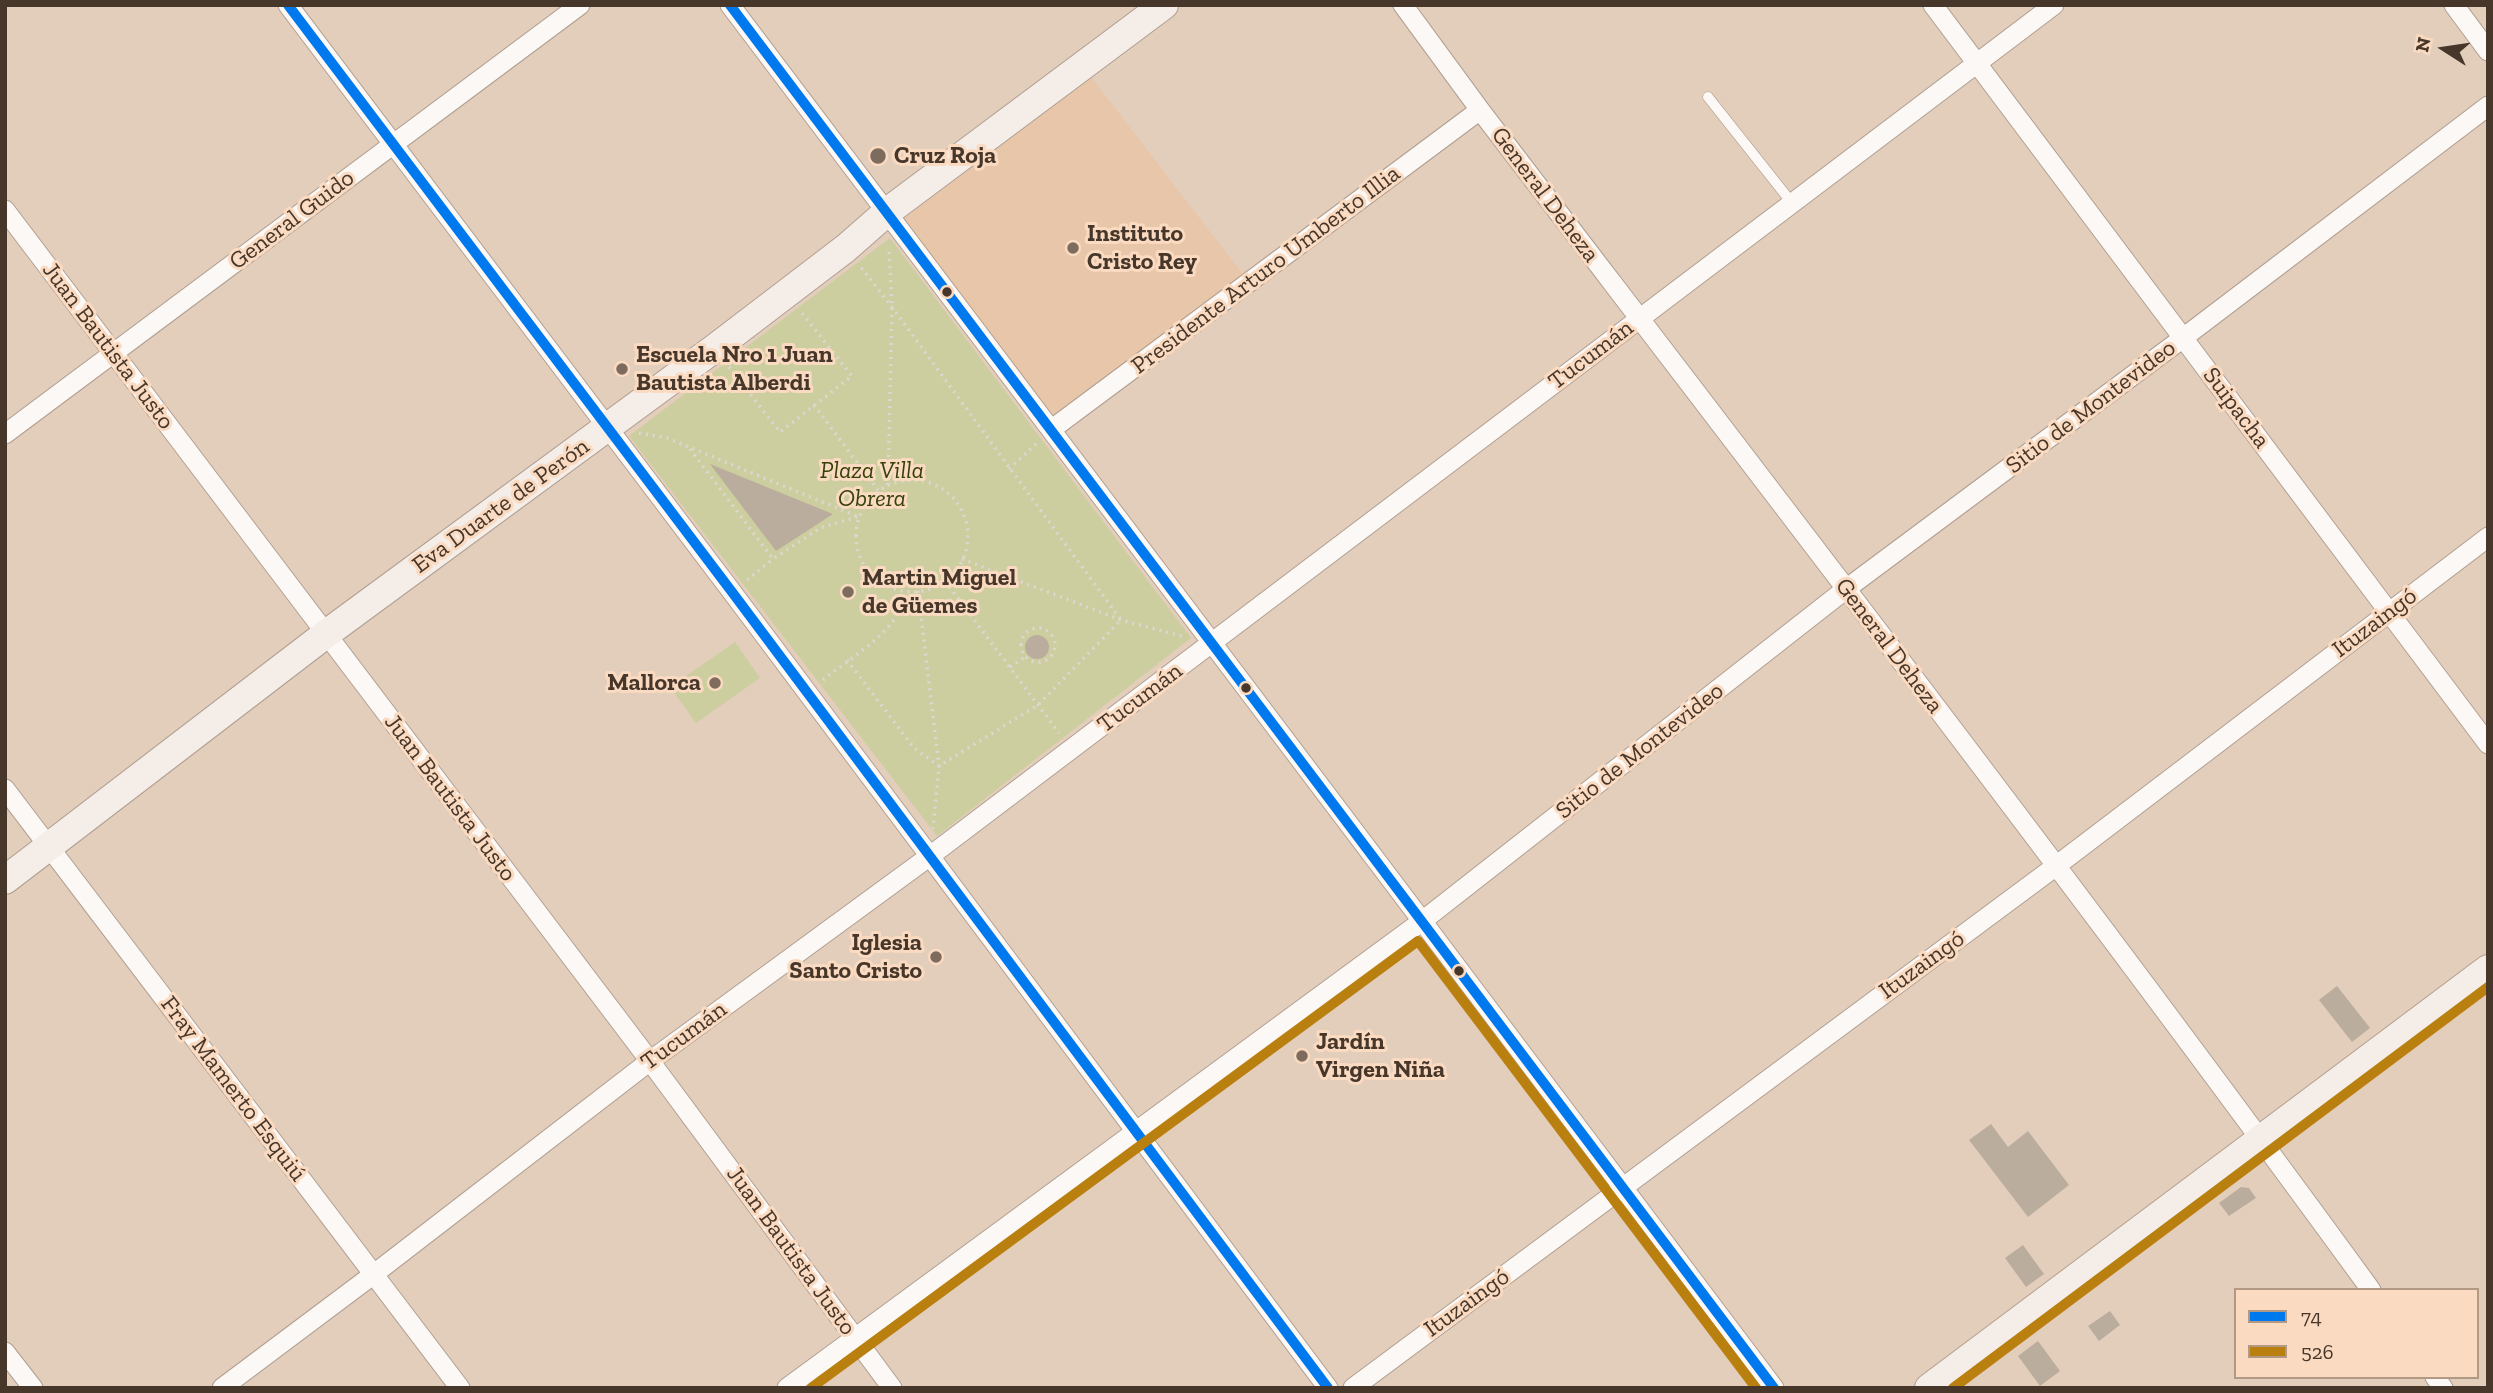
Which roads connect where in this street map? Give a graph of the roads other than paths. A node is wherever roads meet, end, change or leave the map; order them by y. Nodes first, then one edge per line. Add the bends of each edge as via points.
1 (288, 5) edge
2 (580, 5) edge
3 (730, 5) edge
4 (1164, 5) edge
5 (1403, 5) edge
6 (1933, 5) edge
7 (2054, 5) edge
8 (2454, 5) edge
9 (2488, 51) edge
10 (1977, 62) junction
11 (1708, 97) dead end
12 (2488, 106) edge
13 (1480, 110) junction
14 (393, 145) junction
15 (1792, 203) junction
16 (5, 210) edge
17 (887, 212) junction
18 (1639, 318) junction
19 (2183, 338) junction
20 (113, 353) junction
21 (608, 427) junction
22 (1052, 429) junction
23 (5, 434) edge
24 (2488, 537) edge
25 (1846, 589) junction
26 (2390, 612) junction
27 (326, 634) junction
28 (1212, 644) junction
29 (2488, 744) edge
30 (5, 789) edge
31 (49, 847) junction
32 (930, 856) junction
33 (2056, 866) junction
34 (5, 880) edge
35 (1421, 922) junction
36 (2488, 969) edge
37 (650, 1061) junction
38 (1135, 1132) junction
39 (2261, 1138) junction
40 (1622, 1186) junction
41 (374, 1274) junction
42 (2370, 1288) edge
43 (854, 1337) junction
44 (5, 1352) edge
45 (33, 1388) edge
46 (222, 1388) edge
47 (460, 1388) edge
48 (787, 1388) edge
49 (892, 1388) edge
50 (1328, 1388) edge
51 (1353, 1388) edge
52 (1774, 1388) edge
53 (1929, 1388) edge

1 - 14 street
2 - 14 street, General Guido
3 - 17 street
4 - 17 main road, Eva Duarte de Perón
5 - 13 street, General Deheza
6 - 10 street, Suipacha
7 - 10 street, Tucumán
8 - 9 street
10 - 15 street, Tucumán
10 - 19 street, Suipacha
11 - 15 lane
12 - 19 street, Sitio de Montevideo
13 - 18 street, General Deheza
13 - 22 street, Presidente Arturo Umberto Illia
14 - 20 street, General Guido
14 - 21 street
15 - 18 street, Tucumán
16 - 20 street, Juan Bautista Justo
17 - 21 main road, Eva Duarte de Perón
17 - 22 street
18 - 25 street, General Deheza
18 - 28 street, Tucumán
19 - 25 street, Sitio de Montevideo
19 - 26 street, Suipacha
20 - 23 street, General Guido
20 - 27 street, Juan Bautista Justo
21 - 27 main road, Eva Duarte de Perón
21 - 32 street
22 - 28 street
24 - 26 street, Ituzaingó
25 - 33 street, General Deheza
25 - 35 street, Sitio de Montevideo
26 - 29 street, Suipacha
26 - 33 street, Ituzaingó
27 - 31 main road, Eva Duarte de Perón
27 - 37 street, Juan Bautista Justo
28 - 32 street, Tucumán
28 - 35 street
30 - 31 street, Fray Mamerto Esquiú
31 - 34 main road, Eva Duarte de Perón
31 - 41 street, Fray Mamerto Esquiú
32 - 37 street, Tucumán
32 - 38 street
33 - 39 street, General Deheza
33 - 40 street, Ituzaingó
35 - 38 street, Sitio de Montevideo
35 - 40 street
36 - 39 main road
37 - 41 street, Tucumán
37 - 43 street, Juan Bautista Justo
38 - 43 street, Sitio de Montevideo
38 - 50 street
39 - 42 street, General Deheza
39 - 53 main road
40 - 51 street, Ituzaingó
40 - 52 street
41 - 46 street, Tucumán
41 - 47 street, Fray Mamerto Esquiú
43 - 48 street, Sitio de Montevideo
43 - 49 street, Juan Bautista Justo
44 - 45 street

